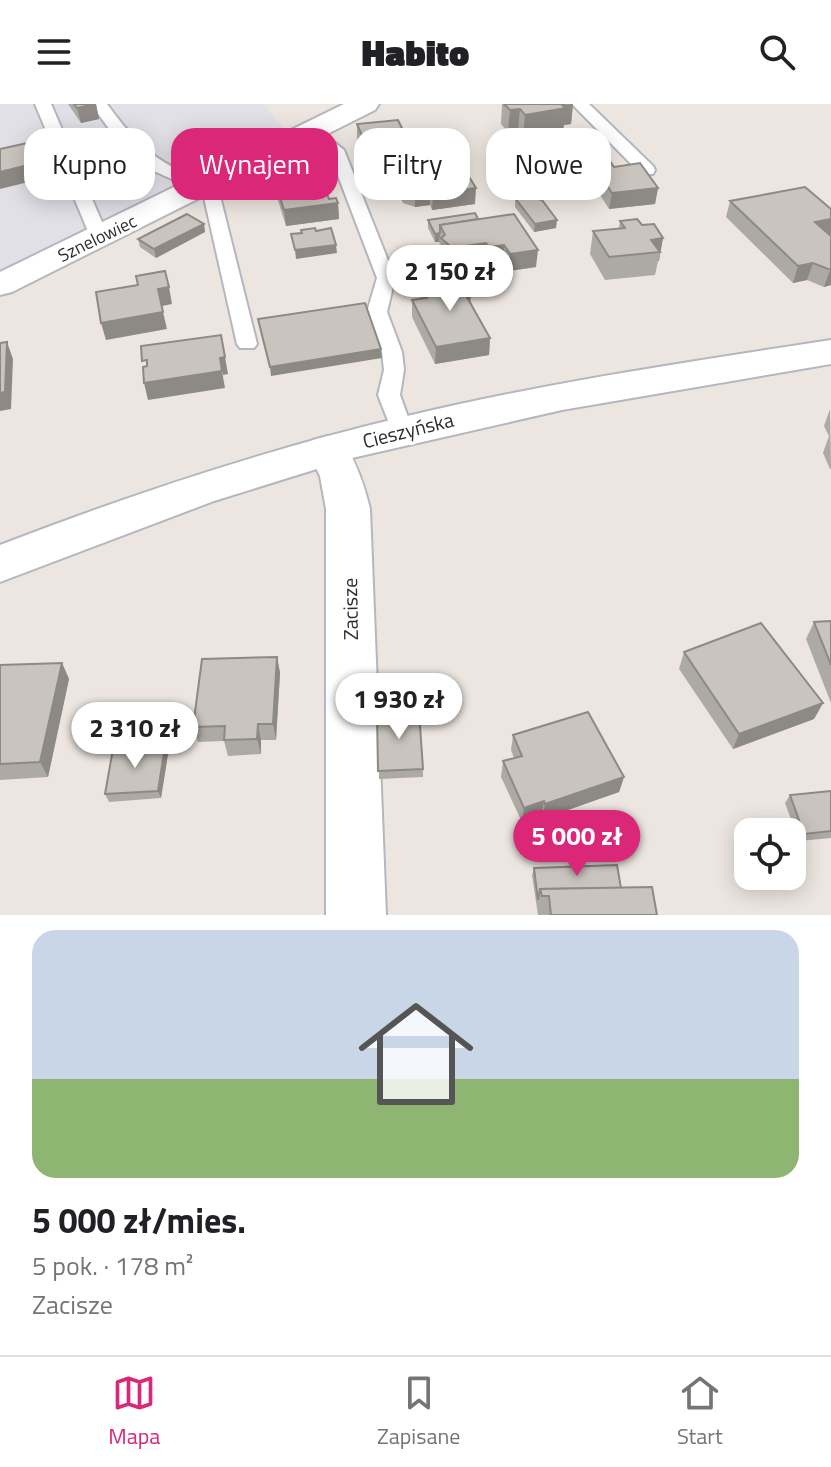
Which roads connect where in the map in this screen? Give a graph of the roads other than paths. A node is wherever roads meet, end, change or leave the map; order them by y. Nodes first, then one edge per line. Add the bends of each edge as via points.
1 (43, 104) edge
2 (99, 104) edge
3 (365, 104) edge
4 (580, 104) edge
5 (317, 128) edge
6 (338, 155) edge
7 (647, 170) edge
8 (171, 172) edge
9 (175, 200) edge
10 (209, 200) edge
11 (99, 236) junction
12 (0, 285) edge
13 (247, 344) dead end
14 (831, 352) edge
15 (402, 431) junction
16 (328, 450) junction
17 (0, 564) edge
18 (356, 915) edge

1 - 11 lane
2 - 8 lane via 151,164
3 - 5 street, Sznelowiec
4 - 7 lane
6 - 15 lane via 386,278 377,312 392,352 389,395
9 - 11 street, Sznelowiec
10 - 13 lane
11 - 12 street, Sznelowiec
14 - 15 street, Cieszyńska via 609,388
15 - 16 street, Cieszyńska
16 - 17 street, Cieszyńska via 146,508
16 - 18 street, Zacisze via 348,509

